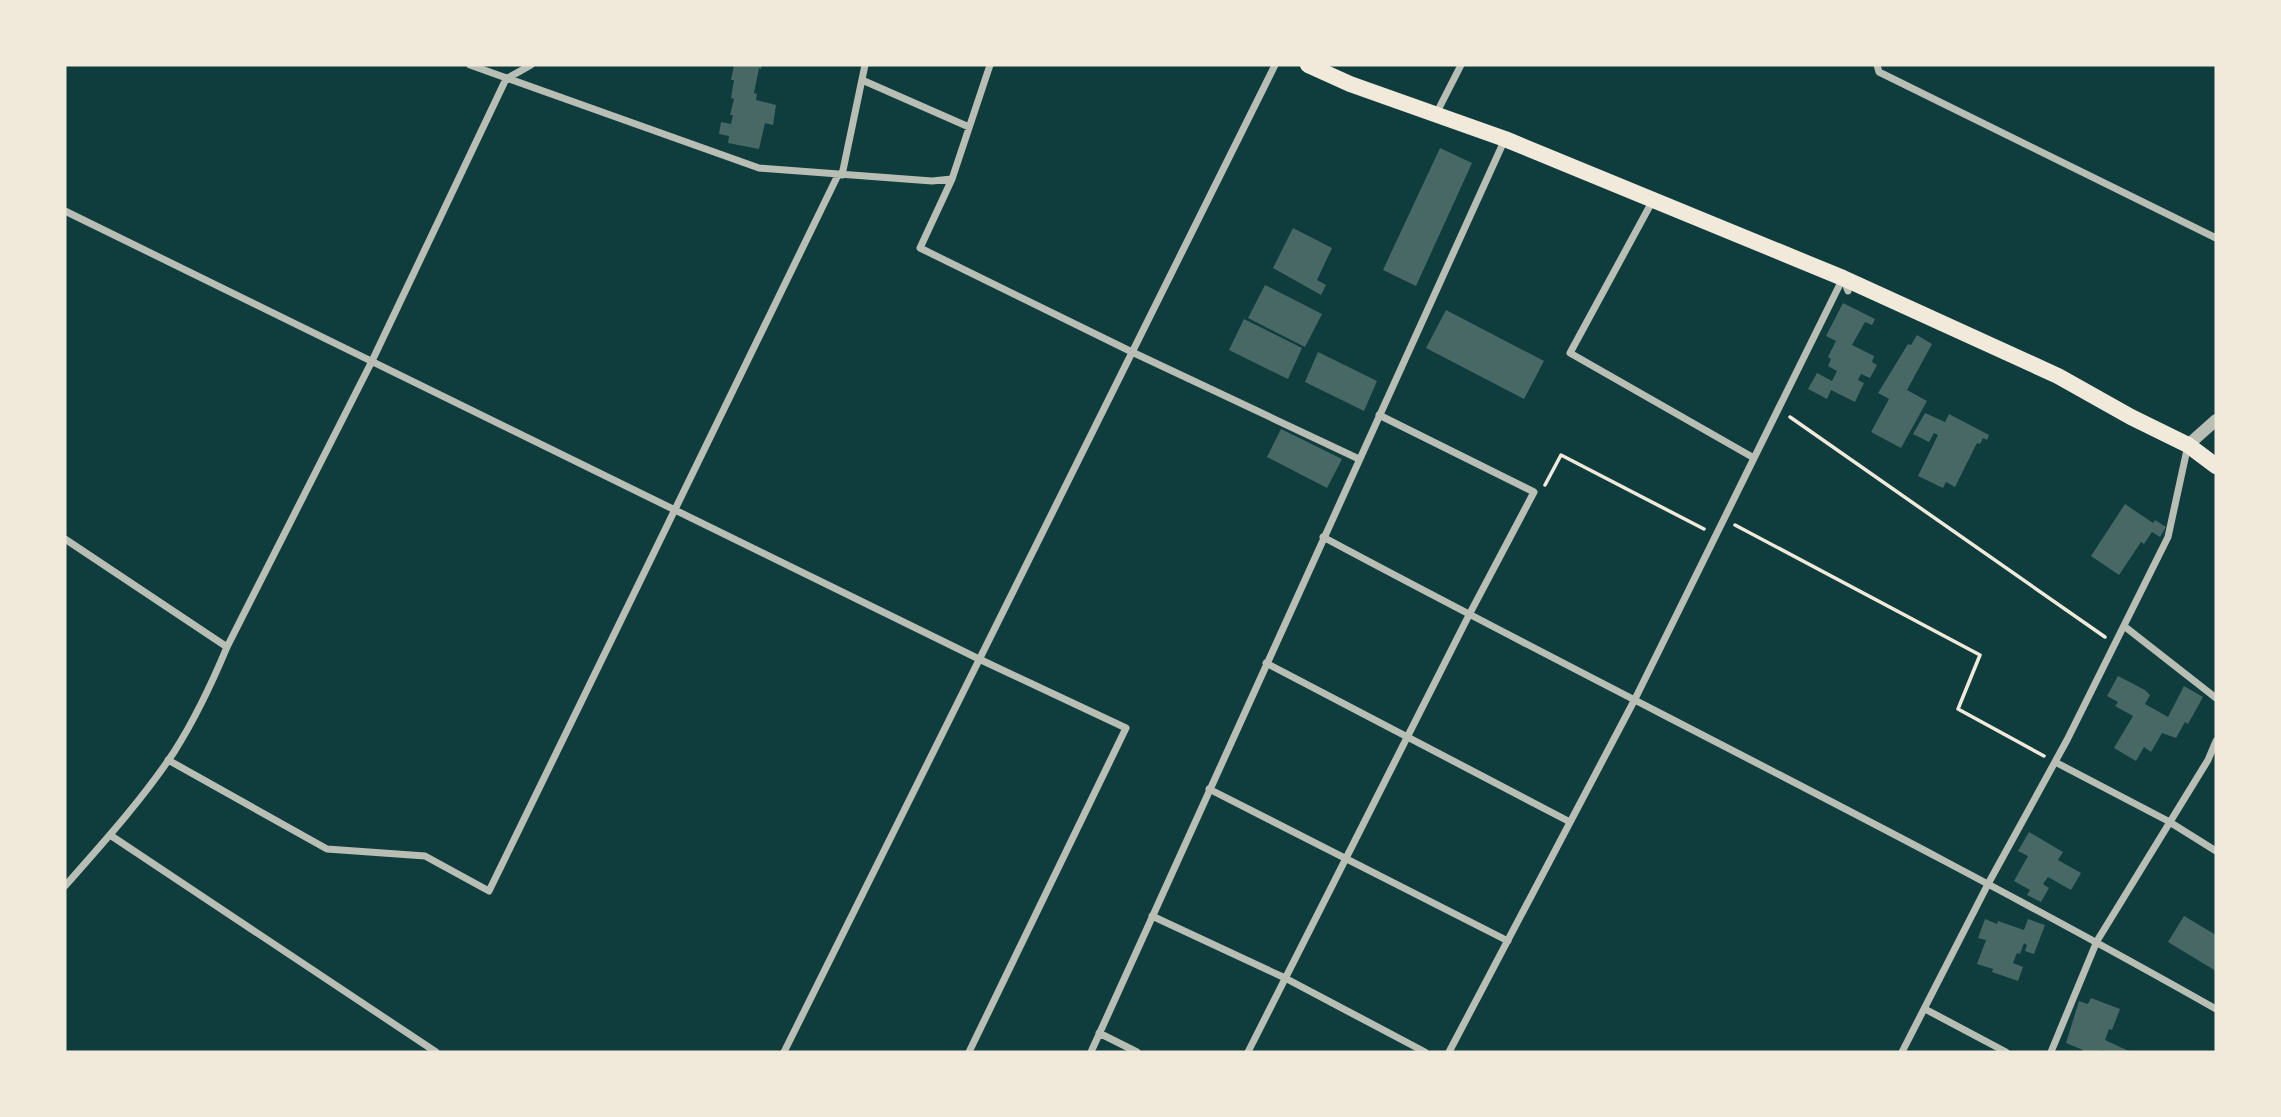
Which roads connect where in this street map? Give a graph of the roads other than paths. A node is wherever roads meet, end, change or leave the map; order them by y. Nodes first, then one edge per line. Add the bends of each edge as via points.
1 (470, 65) edge
2 (531, 65) edge
3 (865, 65) edge
4 (990, 65) edge
5 (1275, 65) edge
6 (1308, 65) edge
7 (1461, 65) edge
8 (1877, 65) edge
9 (506, 79) junction
10 (862, 80) junction
11 (1436, 115) junction
12 (970, 127) junction
13 (1505, 139) junction
14 (840, 175) junction
15 (952, 179) junction
16 (1653, 200) junction
17 (65, 211) edge
18 (2216, 239) edge
19 (1845, 285) junction
20 (1132, 352) junction
21 (372, 361) junction
22 (1379, 415) junction
23 (2216, 420) edge
24 (2188, 445) junction
25 (1754, 458) junction
26 (1359, 459) junction
27 (2216, 466) edge
28 (676, 511) junction
29 (1323, 537) junction
30 (65, 539) edge
31 (1469, 615) junction
32 (2124, 626) junction
33 (227, 647) junction
34 (979, 659) junction
35 (1266, 663) junction
36 (2216, 698) edge
37 (1635, 699) junction
38 (1407, 736) junction
39 (2216, 741) edge
40 (168, 760) junction
41 (2055, 762) junction
42 (1209, 789) junction
43 (2168, 821) junction
44 (1570, 822) junction
45 (110, 835) junction
46 (2216, 851) edge
47 (1345, 857) junction
48 (1988, 884) junction
49 (65, 886) edge
50 (1152, 916) junction
51 (1508, 941) junction
52 (2096, 941) junction
53 (1285, 978) junction
54 (1924, 1009) junction
55 (2216, 1009) edge
56 (1099, 1033) junction
57 (436, 1052) edge
58 (785, 1052) edge
59 (969, 1052) edge
60 (1091, 1052) edge
61 (1137, 1052) edge
62 (1248, 1052) edge
63 (1425, 1052) edge
64 (1449, 1052) edge
65 (1902, 1052) edge
66 (2006, 1052) edge
67 (2051, 1052) edge

1 - 9 street
2 - 9 street
3 - 10 street
4 - 12 street
5 - 20 street
6 - 11 main road
7 - 11 street
8 - 18 street via 1879,72
9 - 14 street via 759,168
9 - 21 street
10 - 12 street
10 - 14 street
11 - 13 main road
12 - 15 street
13 - 16 main road
13 - 22 street
14 - 15 street
14 - 28 street
15 - 20 street via 920,248
16 - 19 main road
16 - 25 street via 1570,353
17 - 21 street
19 - 24 main road via 2058,376
19 - 25 street
20 - 26 street
20 - 34 street
21 - 28 street
21 - 33 street
22 - 26 street
22 - 31 street via 1534,492
23 - 24 street
24 - 27 main road
24 - 32 street via 2168,537
25 - 37 street
26 - 29 street
28 - 34 street
28 - 40 street via 489,891 425,856 327,849
29 - 31 street
29 - 35 street
30 - 33 street
31 - 37 street
31 - 38 street
32 - 36 street
32 - 41 street
33 - 40 street via 208,692
34 - 58 street
34 - 59 street via 1126,728
35 - 38 street
35 - 42 street
37 - 44 street
37 - 48 street
38 - 44 street
38 - 47 street
39 - 43 street
40 - 45 street
41 - 43 street
41 - 48 street
42 - 47 street
42 - 50 street
43 - 46 street
43 - 52 street
44 - 51 street
45 - 49 street
45 - 57 street
47 - 51 street
47 - 53 street
48 - 52 street
48 - 54 street
50 - 53 street
50 - 56 street
51 - 64 street
52 - 55 street
52 - 67 street
53 - 62 street
53 - 63 street
54 - 65 street
54 - 66 street
56 - 60 street
56 - 61 street

